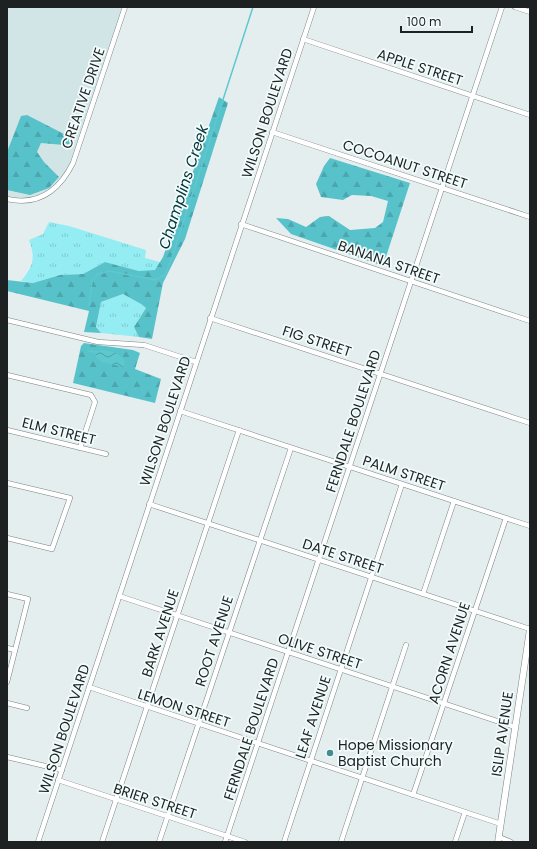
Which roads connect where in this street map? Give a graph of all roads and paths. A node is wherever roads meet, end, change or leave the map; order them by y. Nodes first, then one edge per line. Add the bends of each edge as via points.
1 (125, 7) edge
2 (314, 7) edge
3 (502, 7) edge
4 (515, 7) edge
5 (530, 12) edge
6 (303, 39) junction
7 (473, 96) junction
8 (530, 115) edge
9 (272, 132) junction
10 (442, 188) junction
11 (7, 199) edge
12 (530, 217) edge
13 (241, 224) junction
14 (411, 281) junction
15 (210, 318) junction
16 (7, 320) edge
17 (530, 321) edge
18 (196, 362) junction
19 (380, 374) junction
20 (7, 375) edge
21 (180, 411) junction
22 (530, 424) edge
23 (7, 430) edge
24 (239, 430) junction
25 (80, 448) junction
26 (291, 448) junction
27 (106, 454) dead end
28 (350, 467) junction
29 (7, 483) edge
30 (402, 484) junction
31 (454, 501) junction
32 (149, 504) junction
33 (506, 518) junction
34 (208, 523) junction
35 (530, 526) edge
36 (7, 538) edge
37 (259, 540) junction
38 (319, 560) junction
39 (372, 577) junction
40 (7, 594) edge
41 (423, 594) junction
42 (119, 596) junction
43 (474, 611) junction
44 (177, 616) junction
45 (229, 632) junction
46 (530, 632) edge
47 (406, 645) dead end
48 (7, 648) edge
49 (15, 650) junction
50 (288, 652) junction
51 (341, 669) junction
52 (7, 682) edge
53 (392, 686) junction
54 (88, 688) junction
55 (7, 703) edge
56 (444, 703) junction
57 (27, 708) dead end
58 (147, 708) junction
59 (198, 724) junction
60 (515, 727) junction
61 (258, 744) junction
62 (7, 757) edge
63 (310, 761) junction
64 (62, 770) junction
65 (362, 778) junction
66 (58, 780) junction
67 (413, 795) junction
68 (116, 800) junction
69 (465, 812) junction
70 (167, 816) junction
71 (501, 824) junction
72 (227, 836) junction
73 (499, 839) edge
74 (38, 842) edge
75 (102, 842) edge
76 (159, 842) edge
77 (226, 842) edge
78 (245, 842) edge
79 (284, 842) edge
80 (341, 842) edge
81 (455, 842) edge
82 (511, 842) edge

1 - 11 street, CREATIVE DRIVE via 67,175 52,192 32,200
2 - 6 street, WILSON BOULEVARD
3 - 7 street, FERNDALE BOULEVARD
4 - 5 street
6 - 7 street, APPLE STREET
6 - 9 street, WILSON BOULEVARD
7 - 8 street, APPLE STREET
7 - 10 street, FERNDALE BOULEVARD
9 - 10 street, COCOANUT STREET
9 - 13 street, WILSON BOULEVARD
10 - 12 street, COCOANUT STREET
10 - 14 street, FERNDALE BOULEVARD
13 - 14 street, BANANA STREET
13 - 15 street, WILSON BOULEVARD
14 - 17 street, BANANA STREET
14 - 19 street, FERNDALE BOULEVARD
15 - 18 street, WILSON BOULEVARD
15 - 19 street, FIG STREET
16 - 18 street via 98,342 144,345
18 - 21 street, WILSON BOULEVARD
19 - 22 street, FIG STREET
19 - 28 street, FERNDALE BOULEVARD
20 - 25 street via 91,395 95,402
21 - 24 street, PALM STREET
21 - 32 street, WILSON BOULEVARD
23 - 25 street, ELM STREET
24 - 26 street, PALM STREET
24 - 34 street, BARK AVENUE
25 - 27 street, ELM STREET
26 - 28 street, PALM STREET
26 - 37 street, ROOT AVENUE
28 - 30 street, PALM STREET
28 - 38 street, FERNDALE BOULEVARD
29 - 36 street via 70,498 52,549
30 - 31 street, PALM STREET
30 - 39 street, LEAF AVENUE
31 - 33 street, PALM STREET
31 - 41 street
32 - 34 street, DATE STREET
32 - 42 street, WILSON BOULEVARD
33 - 35 street, PALM STREET
33 - 43 street, ACORN AVENUE
34 - 37 street, DATE STREET
34 - 44 street, BARK AVENUE
37 - 38 street, DATE STREET
37 - 45 street, ROOT AVENUE
38 - 39 street, DATE STREET
38 - 50 street, FERNDALE BOULEVARD
39 - 41 street, DATE STREET
39 - 51 street, LEAF AVENUE
40 - 49 street via 28,599
41 - 43 street, DATE STREET
42 - 44 street, OLIVE STREET
42 - 54 street, WILSON BOULEVARD
43 - 46 street, DATE STREET
43 - 56 street, ACORN AVENUE
44 - 45 street, OLIVE STREET
44 - 58 street, BARK AVENUE
45 - 50 street, OLIVE STREET
45 - 59 street, ROOT AVENUE
46 - 60 main road, ISLIP AVENUE
47 - 53 street
48 - 49 street
49 - 52 street
50 - 51 street, OLIVE STREET
50 - 61 street, FERNDALE BOULEVARD
51 - 53 street, OLIVE STREET
51 - 63 street, LEAF AVENUE
53 - 56 street, OLIVE STREET
53 - 65 street
54 - 58 street, LEMON STREET
54 - 64 street, WILSON BOULEVARD
55 - 57 street
56 - 60 street, OLIVE STREET
56 - 67 street, ACORN AVENUE
58 - 59 street, LEMON STREET
58 - 68 street, BARK AVENUE
59 - 61 street, LEMON STREET
59 - 70 street, ROOT AVENUE
60 - 71 main road, ISLIP AVENUE
61 - 63 street, LEMON STREET
61 - 72 street, FERNDALE BOULEVARD
62 - 64 street
63 - 65 street, LEMON STREET
63 - 79 street, LEAF AVENUE
64 - 66 street, WILSON BOULEVARD
65 - 67 street, LEMON STREET
65 - 80 street
66 - 68 street, BRIER STREET
66 - 74 street, WILSON BOULEVARD
67 - 69 street, LEMON STREET
68 - 70 street, BRIER STREET
68 - 75 street, BARK AVENUE
69 - 71 street, LEMON STREET
69 - 81 street
70 - 72 street, BRIER STREET
70 - 76 street, ROOT AVENUE
71 - 73 main road, ISLIP AVENUE
72 - 77 street, FERNDALE BOULEVARD
72 - 78 street, BRIER STREET
73 - 82 street

